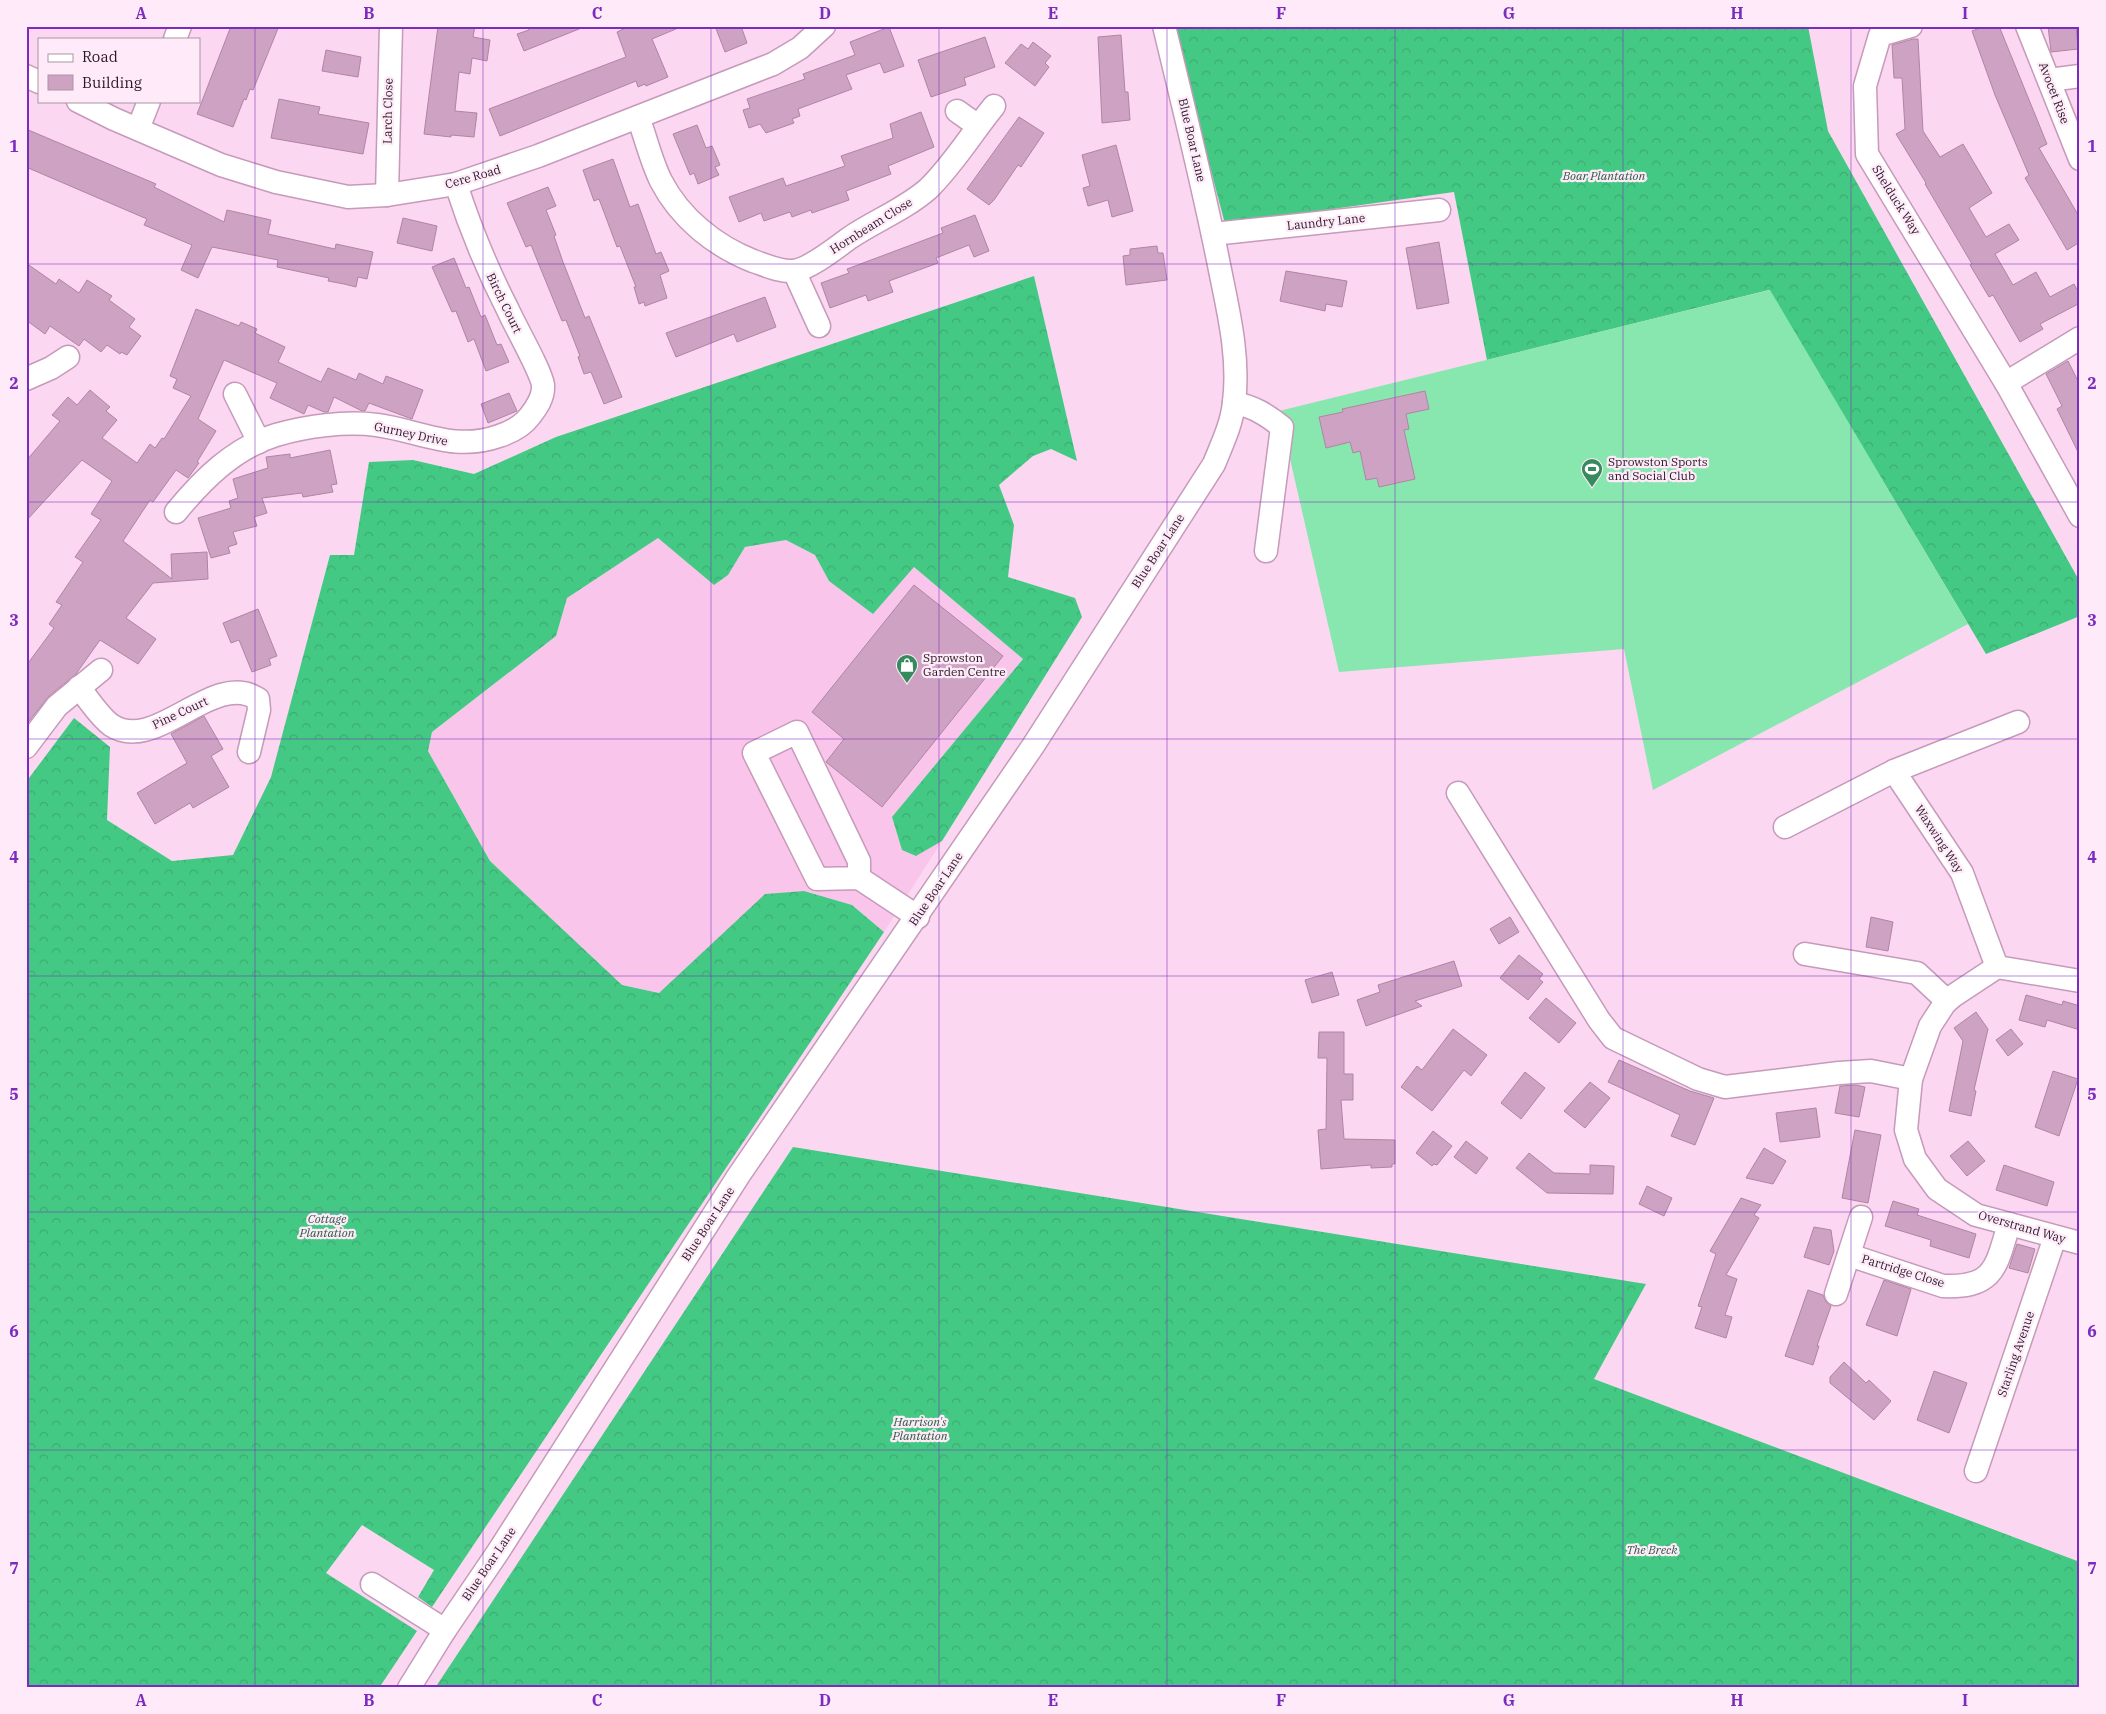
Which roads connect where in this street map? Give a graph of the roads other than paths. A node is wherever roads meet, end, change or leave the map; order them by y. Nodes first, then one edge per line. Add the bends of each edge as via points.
1 (180, 26) edge
2 (391, 26) edge
3 (824, 26) edge
4 (1164, 26) edge
5 (1911, 26) edge
6 (2027, 26) edge
7 (175, 38) edge
8 (26, 76) edge
9 (2080, 76) edge
10 (2049, 80) junction
11 (38, 82) edge
12 (80, 102) edge
13 (149, 102) edge
14 (994, 106) dead end
15 (958, 111) dead end
16 (638, 117) junction
17 (978, 126) junction
18 (138, 129) junction
19 (2080, 159) edge
20 (456, 184) junction
21 (387, 195) junction
22 (1439, 210) dead end
23 (1212, 234) junction
24 (794, 271) junction
25 (818, 326) dead end
26 (2080, 338) edge
27 (68, 356) dead end
28 (26, 379) edge
29 (2006, 383) junction
30 (235, 394) dead end
31 (1234, 403) junction
32 (528, 419) joint
33 (259, 442) junction
34 (176, 512) dead end
35 (2080, 516) edge
36 (1266, 551) dead end
37 (102, 670) dead end
38 (79, 687) junction
39 (2018, 722) dead end
40 (26, 747) edge
41 (249, 752) dead end
42 (1894, 771) junction
43 (1458, 792) dead end
44 (1786, 827) dead end
45 (859, 878) junction
46 (918, 917) junction
47 (1805, 954) dead end
48 (1998, 967) junction
49 (2080, 981) edge
50 (1948, 1001) junction
51 (1911, 1079) junction
52 (1861, 1217) dead end
53 (2009, 1224) junction
54 (2056, 1237) junction
55 (2080, 1243) edge
56 (1849, 1255) junction
57 (1836, 1294) dead end
58 (1976, 1472) dead end
59 (372, 1584) dead end
60 (444, 1630) junction
61 (409, 1688) edge

1 - 7 street
2 - 21 street, Larch Close
3 - 16 street, Cere Road via 800,48 773,64
4 - 23 street, Blue Boar Lane
5 - 29 street, Shelduck Way via 1880,35 1865,86 1867,154
6 - 10 street, Avocet Rise
8 - 11 street
9 - 10 street
10 - 19 street, Avocet Rise
12 - 18 street, Cere Road
13 - 18 street
14 - 17 street, Hornbeam Close
15 - 17 street
16 - 20 street, Cere Road
16 - 24 street via 661,181 680,210 707,236 736,254 768,267
17 - 24 street, Hornbeam Close via 928,188 896,213 852,236 816,262
18 - 21 street, Cere Road via 221,165 276,182 348,197
20 - 21 street, Cere Road
20 - 32 street, Birch Court via 488,270 543,385 540,402
22 - 23 street, Laundry Lane
23 - 31 street, Blue Boar Lane via 1231,327
24 - 25 street
26 - 29 street
27 - 28 street
29 - 35 street
30 - 33 street
31 - 36 street via 1268,415 1282,427
31 - 46 street, Blue Boar Lane via 1214,464 1033,746
32 - 33 street, Gurney Drive via 513,431 489,440 459,444 377,425 348,424 285,433
33 - 34 street, Gurney Drive via 209,474
37 - 38 street
38 - 40 street via 57,706
38 - 41 street, Pine Court via 110,724 124,731 137,732 216,697 239,692 252,695 259,703
39 - 42 street
42 - 44 street
42 - 48 street, Waxwing Way via 1962,874
43 - 51 street via 1598,1020 1613,1038 1698,1078 1725,1087 1871,1071
45 - 45 street via 817,879 754,753 797,732 859,861
45 - 46 street
46 - 60 street, Blue Boar Lane via 739,1176 495,1557
47 - 50 street via 1917,973
48 - 49 street
48 - 50 street, Overstrand Way
50 - 51 street, Overstrand Way via 1930,1026
51 - 53 street, Overstrand Way via 1906,1130 1915,1159 1937,1188 1976,1215
52 - 56 street, Partridge Close
53 - 54 street, Overstrand Way
53 - 56 street, Partridge Close via 1996,1266 1983,1279 1967,1285 1943,1286
54 - 55 street, Overstrand Way
54 - 58 street, Starling Avenue
56 - 57 street, Partridge Close
59 - 60 street
60 - 61 street, Blue Boar Lane

